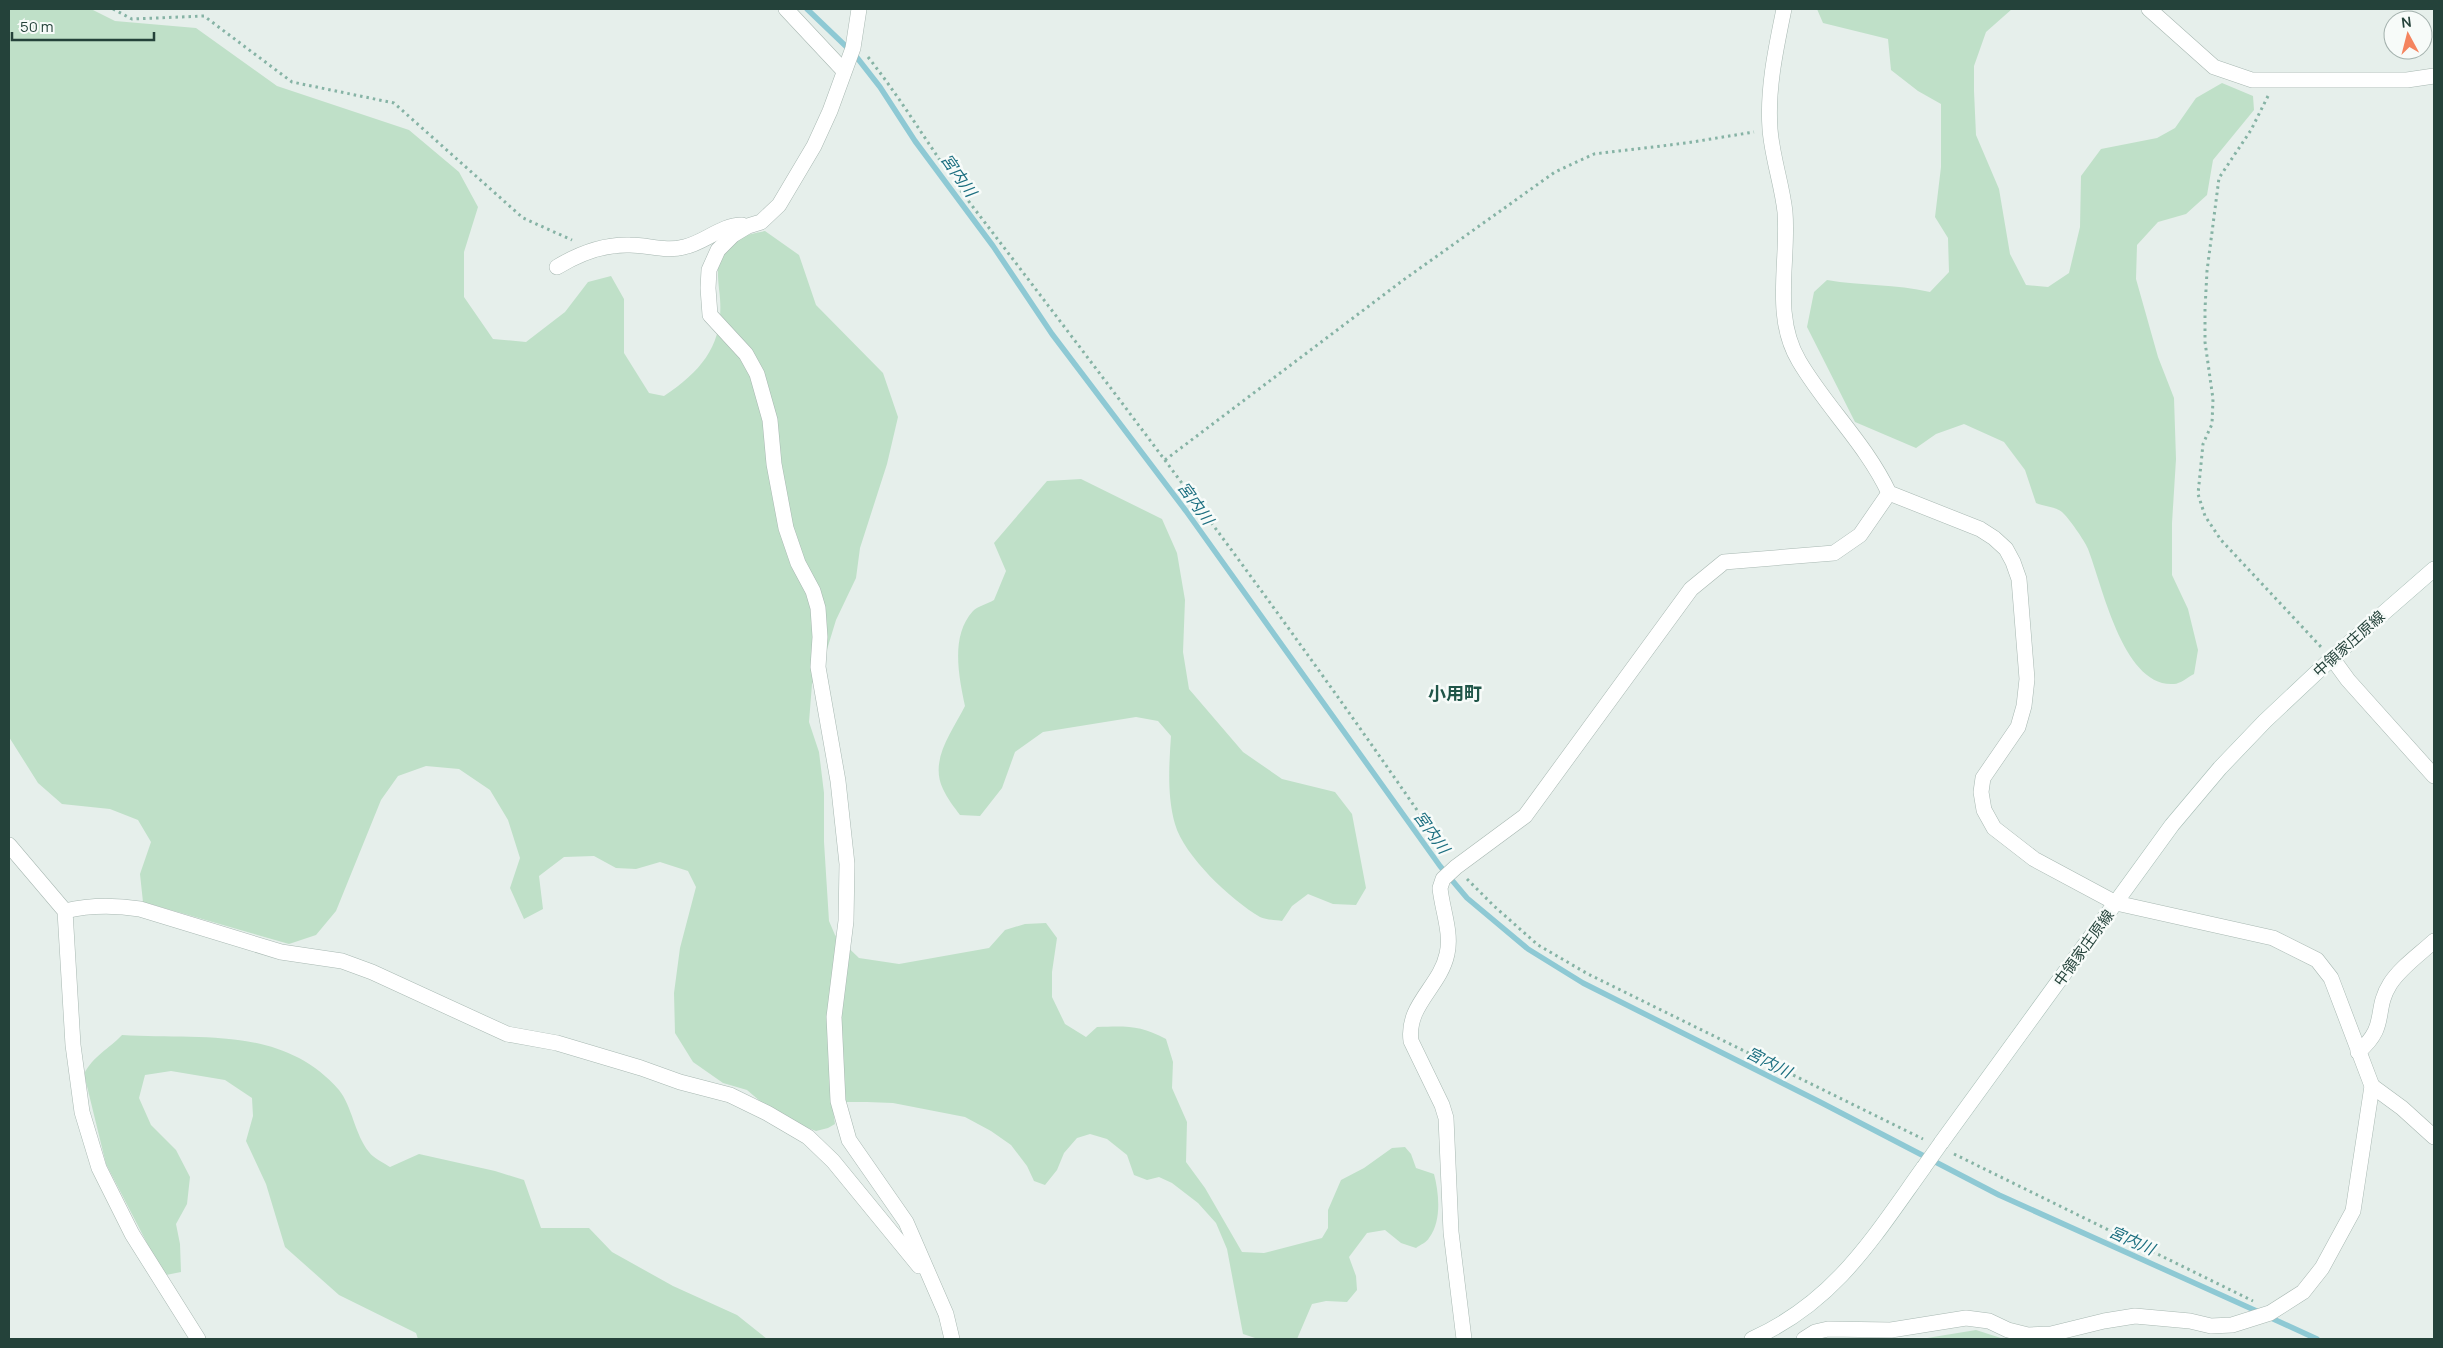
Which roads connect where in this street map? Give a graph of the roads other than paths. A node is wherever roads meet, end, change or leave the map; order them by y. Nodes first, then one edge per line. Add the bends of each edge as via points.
1 (786, 9) edge
2 (859, 9) edge
3 (1784, 9) edge
4 (2149, 9) edge
5 (846, 68) junction
6 (2434, 76) edge
7 (748, 226) junction
8 (557, 267) dead end
9 (1889, 493) junction
10 (2434, 569) edge
11 (2332, 658) junction
12 (2434, 776) edge
13 (9, 845) edge
14 (2116, 903) junction
15 (65, 910) junction
16 (2434, 941) edge
17 (2358, 1052) junction
18 (2372, 1086) junction
19 (2434, 1137) edge
20 (929, 1277) junction
21 (198, 1339) edge
22 (952, 1339) edge
23 (1464, 1339) edge
24 (1752, 1339) edge
25 (1804, 1339) edge

1 - 5 street
2 - 5 street via 854,44
3 - 9 street via 1772,68 1770,130 1785,212 1783,300 1786,328 1798,360 1878,469
4 - 6 street via 2214,67 2252,80 2407,80
5 - 7 street via 822,128 779,205 760,222
7 - 8 street via 728,227 685,247 630,245 593,249
7 - 20 street via 733,235 713,258 708,288 710,314 746,354 757,374 770,420 786,528 818,608 818,667 838,781 847,864 846,921 834,1017 838,1102 849,1140 906,1222
9 - 14 street via 1980,529 2006,550 2013,562 2019,579 2025,656 2024,706 2018,727 1983,778 1980,792 1984,810 1994,828 2034,859
9 - 23 street via 1860,534 1834,553 1724,562 1709,572 1691,589 1525,816 1451,872 1440,888 1448,951 1438,977 1414,1011 1410,1031 1411,1041 1446,1118 1452,1232
10 - 11 street, 中領家庄原線
11 - 12 street
11 - 14 street, 中領家庄原線 via 2220,768 2172,825
13 - 15 street
14 - 17 street via 2273,938 2317,960 2332,978
14 - 24 street, 中領家庄原線, bridge via 1934,1142 1924,1167 1870,1242 1839,1279 1812,1304 1788,1321
15 - 20 street via 99,906 140,909 281,952 342,962 372,972 507,1034 557,1043 730,1095 808,1137 833,1162
15 - 21 street via 75,1064 82,1112 99,1168 132,1234
16 - 17 street via 2390,984 2377,1032
17 - 18 street
18 - 19 street
18 - 25 street via 2353,1211 2303,1292 2272,1312 2248,1321 2211,1326 2135,1316 2051,1334 2028,1335 1989,1321 1966,1318 1891,1330 1828,1329
20 - 22 street via 946,1314

